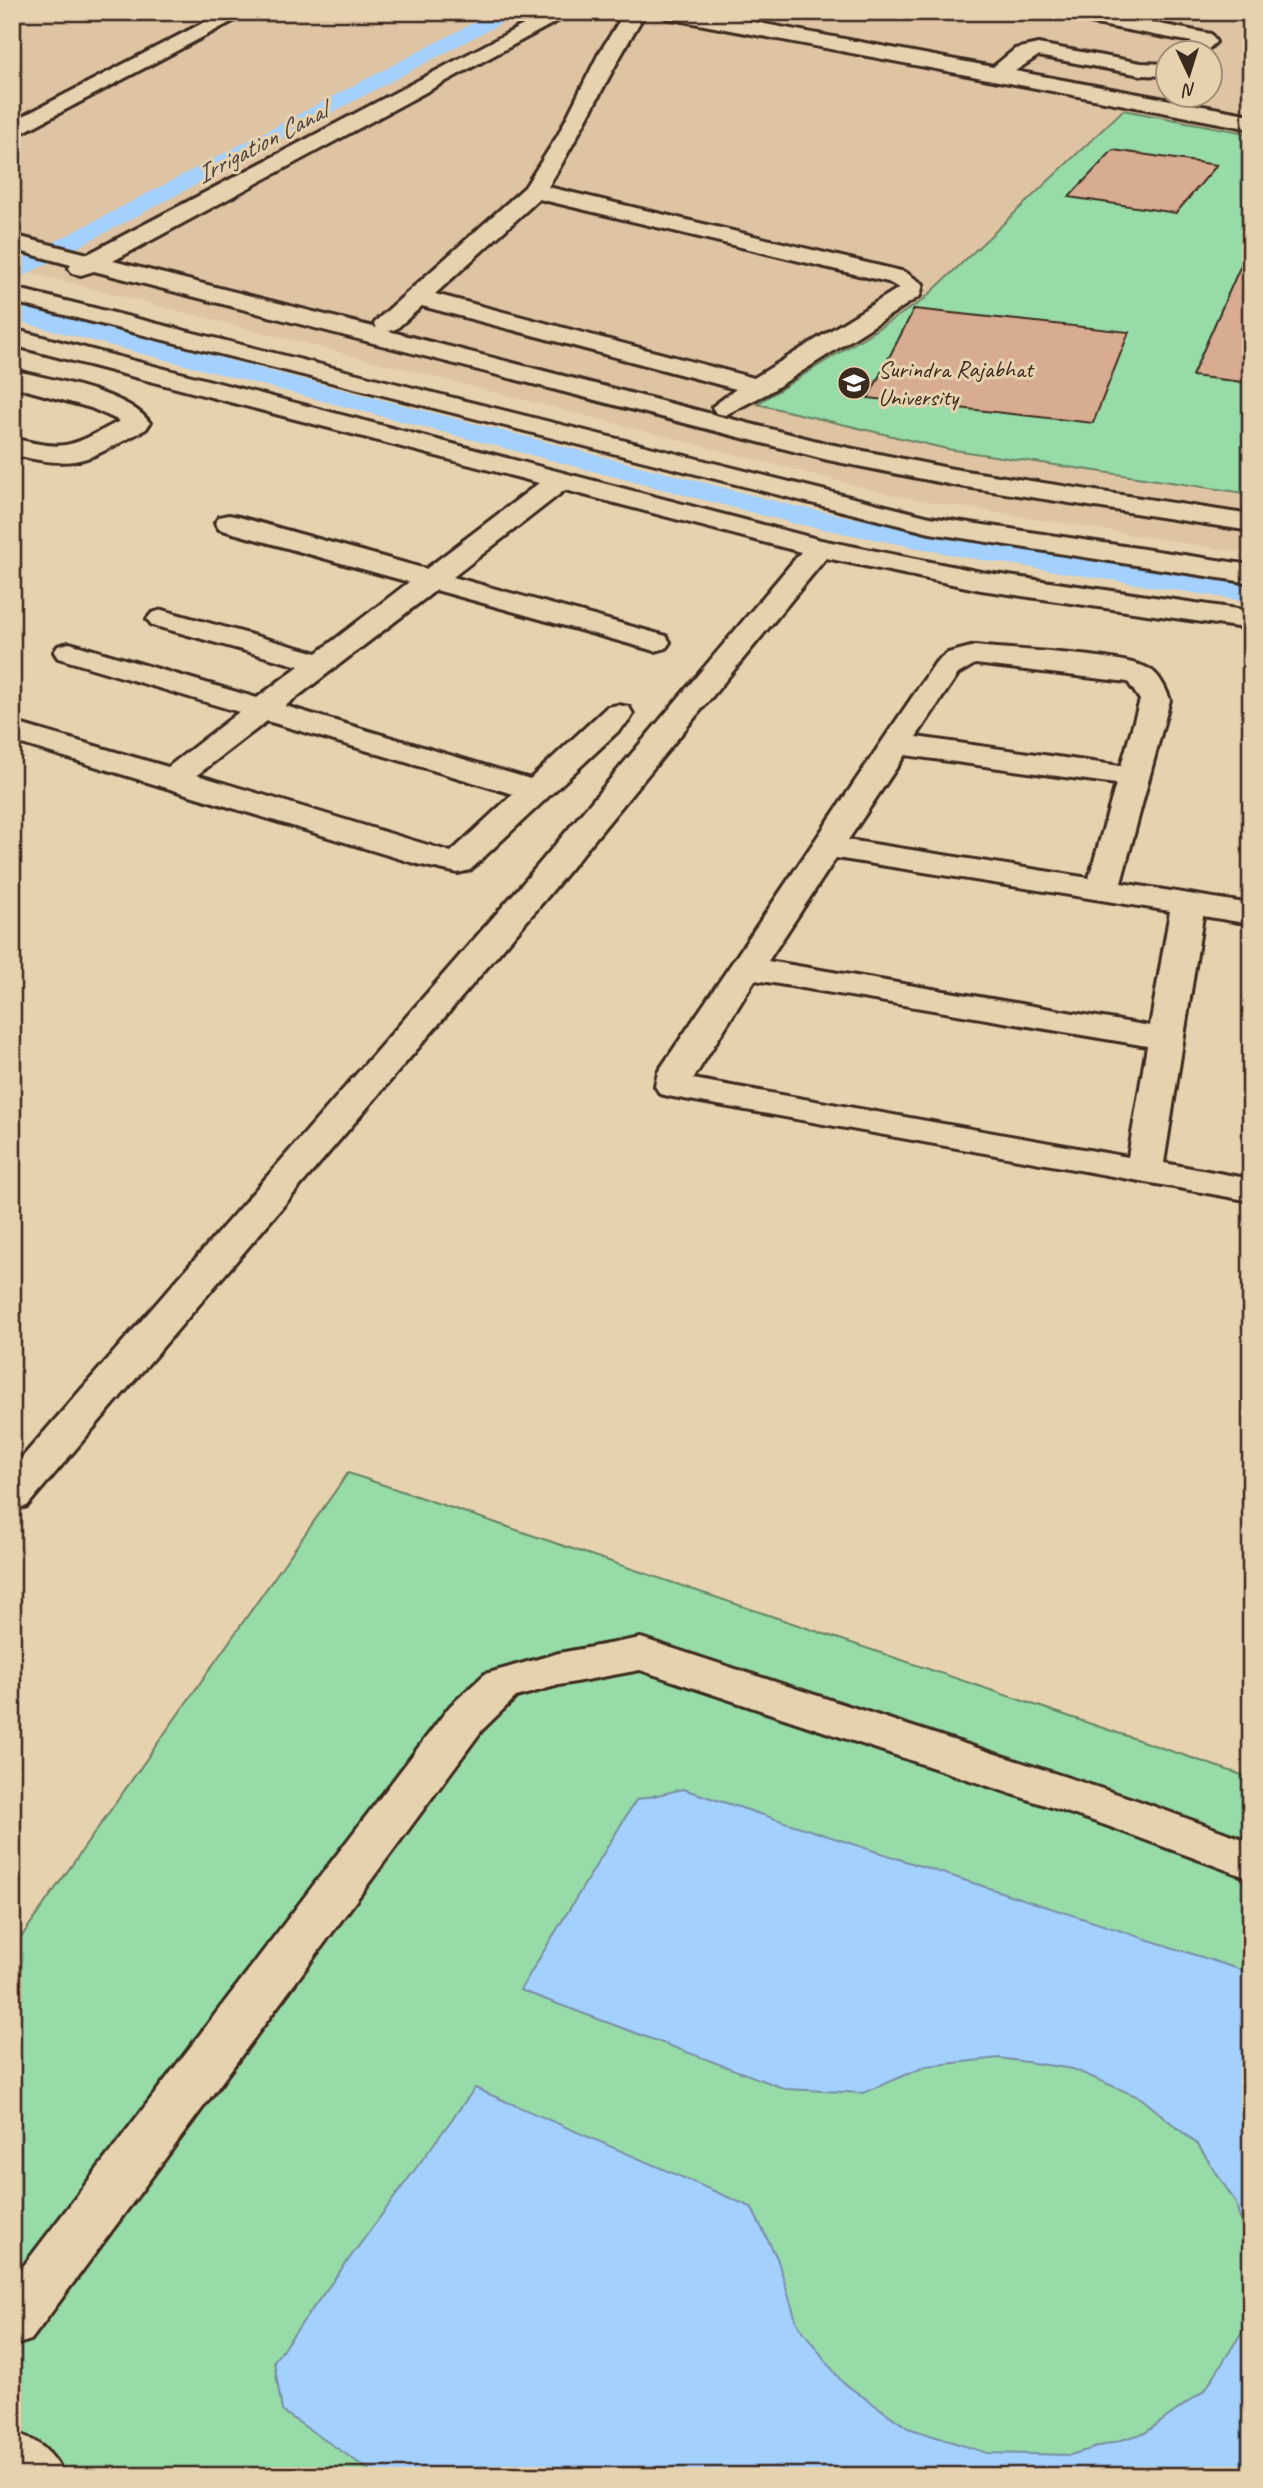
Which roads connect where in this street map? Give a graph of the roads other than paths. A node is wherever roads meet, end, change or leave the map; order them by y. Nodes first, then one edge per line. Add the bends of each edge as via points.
1 (240, 12) edge
2 (564, 12) edge
3 (635, 12) edge
4 (667, 12) edge
5 (1090, 18) dead end
6 (1204, 38) edge
7 (1154, 69) edge
8 (998, 74) junction
9 (1251, 122) edge
10 (12, 131) edge
11 (534, 191) junction
12 (19, 244) edge
13 (85, 261) junction
14 (418, 297) junction
15 (17, 299) edge
16 (387, 324) junction
17 (12, 337) edge
18 (12, 378) edge
19 (759, 387) junction
20 (725, 407) junction
21 (12, 446) edge
22 (558, 481) junction
23 (1251, 505) edge
24 (229, 523) dead end
25 (1251, 523) edge
26 (819, 548) junction
27 (1251, 574) edge
28 (427, 580) junction
29 (162, 620) dead end
30 (1251, 620) edge
31 (656, 642) dead end
32 (69, 652) dead end
33 (321, 663) junction
34 (260, 710) junction
35 (618, 714) dead end
36 (12, 731) edge
37 (896, 744) junction
38 (1134, 777) junction
39 (173, 778) junction
40 (537, 791) junction
41 (827, 847) junction
42 (1102, 890) junction
43 (1188, 904) junction
44 (1251, 914) edge
45 (746, 968) junction
46 (1166, 1039) junction
47 (1144, 1171) junction
48 (1251, 1189) edge
49 (12, 1496) edge
50 (1251, 1861) edge
51 (12, 2322) edge
52 (12, 2456) edge
53 (36, 2476) edge

1 - 10 street
2 - 13 street
3 - 11 street
4 - 8 street
5 - 6 street
7 - 8 street via 1038,50 1023,54
8 - 9 street
11 - 14 street
11 - 19 street via 911,284 911,291
12 - 13 street
13 - 15 street
13 - 16 street via 132,261
13 - 25 street via 828,452 953,477
14 - 16 street
14 - 19 street
15 - 27 street via 930,525
16 - 20 street
17 - 22 street
18 - 21 street via 110,407 130,415 137,424 73,455
19 - 20 street
20 - 23 street via 947,458
22 - 26 street
22 - 28 street
24 - 28 street
26 - 30 street via 970,579
26 - 49 street via 536,889
28 - 31 street
28 - 33 street
29 - 33 street
32 - 34 street
33 - 34 street
34 - 39 street
34 - 40 street
35 - 40 street
36 - 39 street
37 - 38 street
37 - 38 street via 947,668 959,659 975,655 1128,671 1140,674 1150,684 1155,700
37 - 41 street
38 - 42 street
39 - 40 street via 453,863 461,862
41 - 42 street
41 - 45 street
42 - 43 street
43 - 44 street
43 - 46 street
45 - 46 street
45 - 47 street via 676,1072 673,1086
46 - 47 street
47 - 48 street
50 - 51 street via 1122,1813 641,1654 501,1685 466,1718
52 - 53 street

